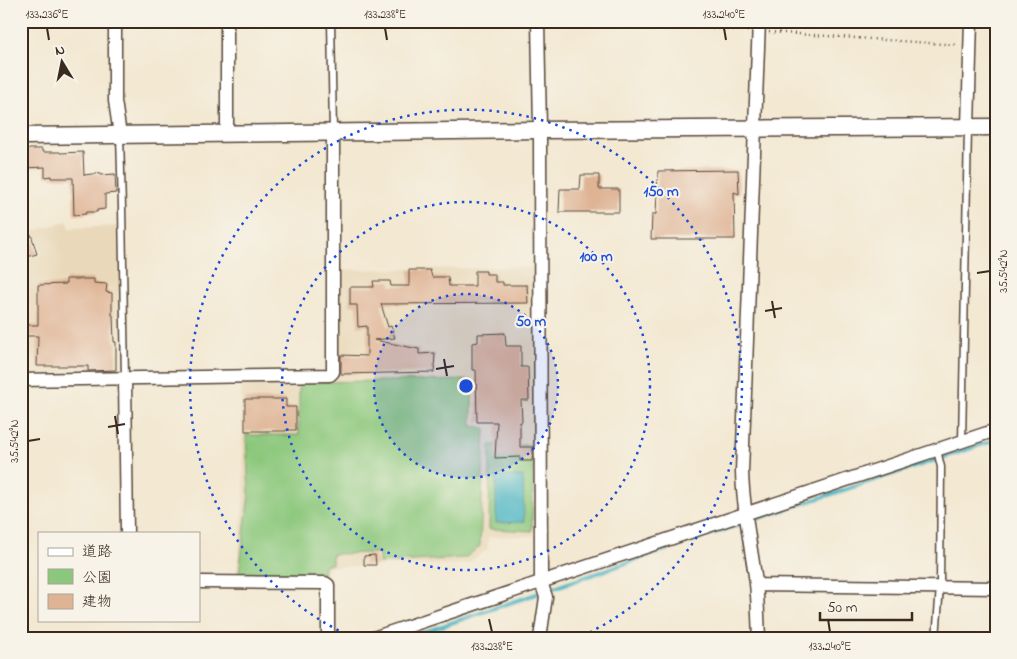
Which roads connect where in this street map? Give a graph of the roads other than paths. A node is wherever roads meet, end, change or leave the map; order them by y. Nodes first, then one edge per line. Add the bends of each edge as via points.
1 (115, 21) edge
2 (227, 21) edge
3 (331, 21) edge
4 (538, 21) edge
5 (636, 21) edge
6 (971, 21) edge
7 (643, 22) edge
8 (759, 26) edge
9 (968, 127) junction
10 (996, 127) edge
11 (540, 130) junction
12 (755, 130) junction
13 (333, 132) junction
14 (228, 133) junction
15 (120, 135) junction
16 (21, 136) edge
17 (125, 379) junction
18 (21, 380) edge
19 (996, 430) edge
20 (962, 442) junction
21 (937, 450) junction
22 (745, 515) junction
23 (127, 532) edge
24 (200, 582) edge
25 (540, 582) junction
26 (756, 585) junction
27 (940, 588) junction
28 (996, 588) edge
29 (328, 638) edge
30 (373, 638) edge
31 (540, 638) edge
32 (759, 638) edge
33 (936, 638) edge

1 - 15 street via 115,100
2 - 14 street
3 - 13 lane
4 - 11 street
5 - 7 lane
6 - 9 street
8 - 12 street
9 - 10 street
9 - 12 street
9 - 20 lane
11 - 12 street
11 - 13 street
11 - 25 street
12 - 22 street via 742,472
13 - 14 street
13 - 17 street via 333,372 330,375
14 - 15 street
15 - 16 street
15 - 17 lane
17 - 18 street
17 - 23 street
19 - 20 street
20 - 21 street
21 - 22 street
21 - 27 lane via 941,467
22 - 25 street
22 - 26 street
24 - 29 street via 325,583 328,585
25 - 30 street
25 - 31 street via 546,597
26 - 27 street
26 - 32 street
27 - 28 street
27 - 33 lane

